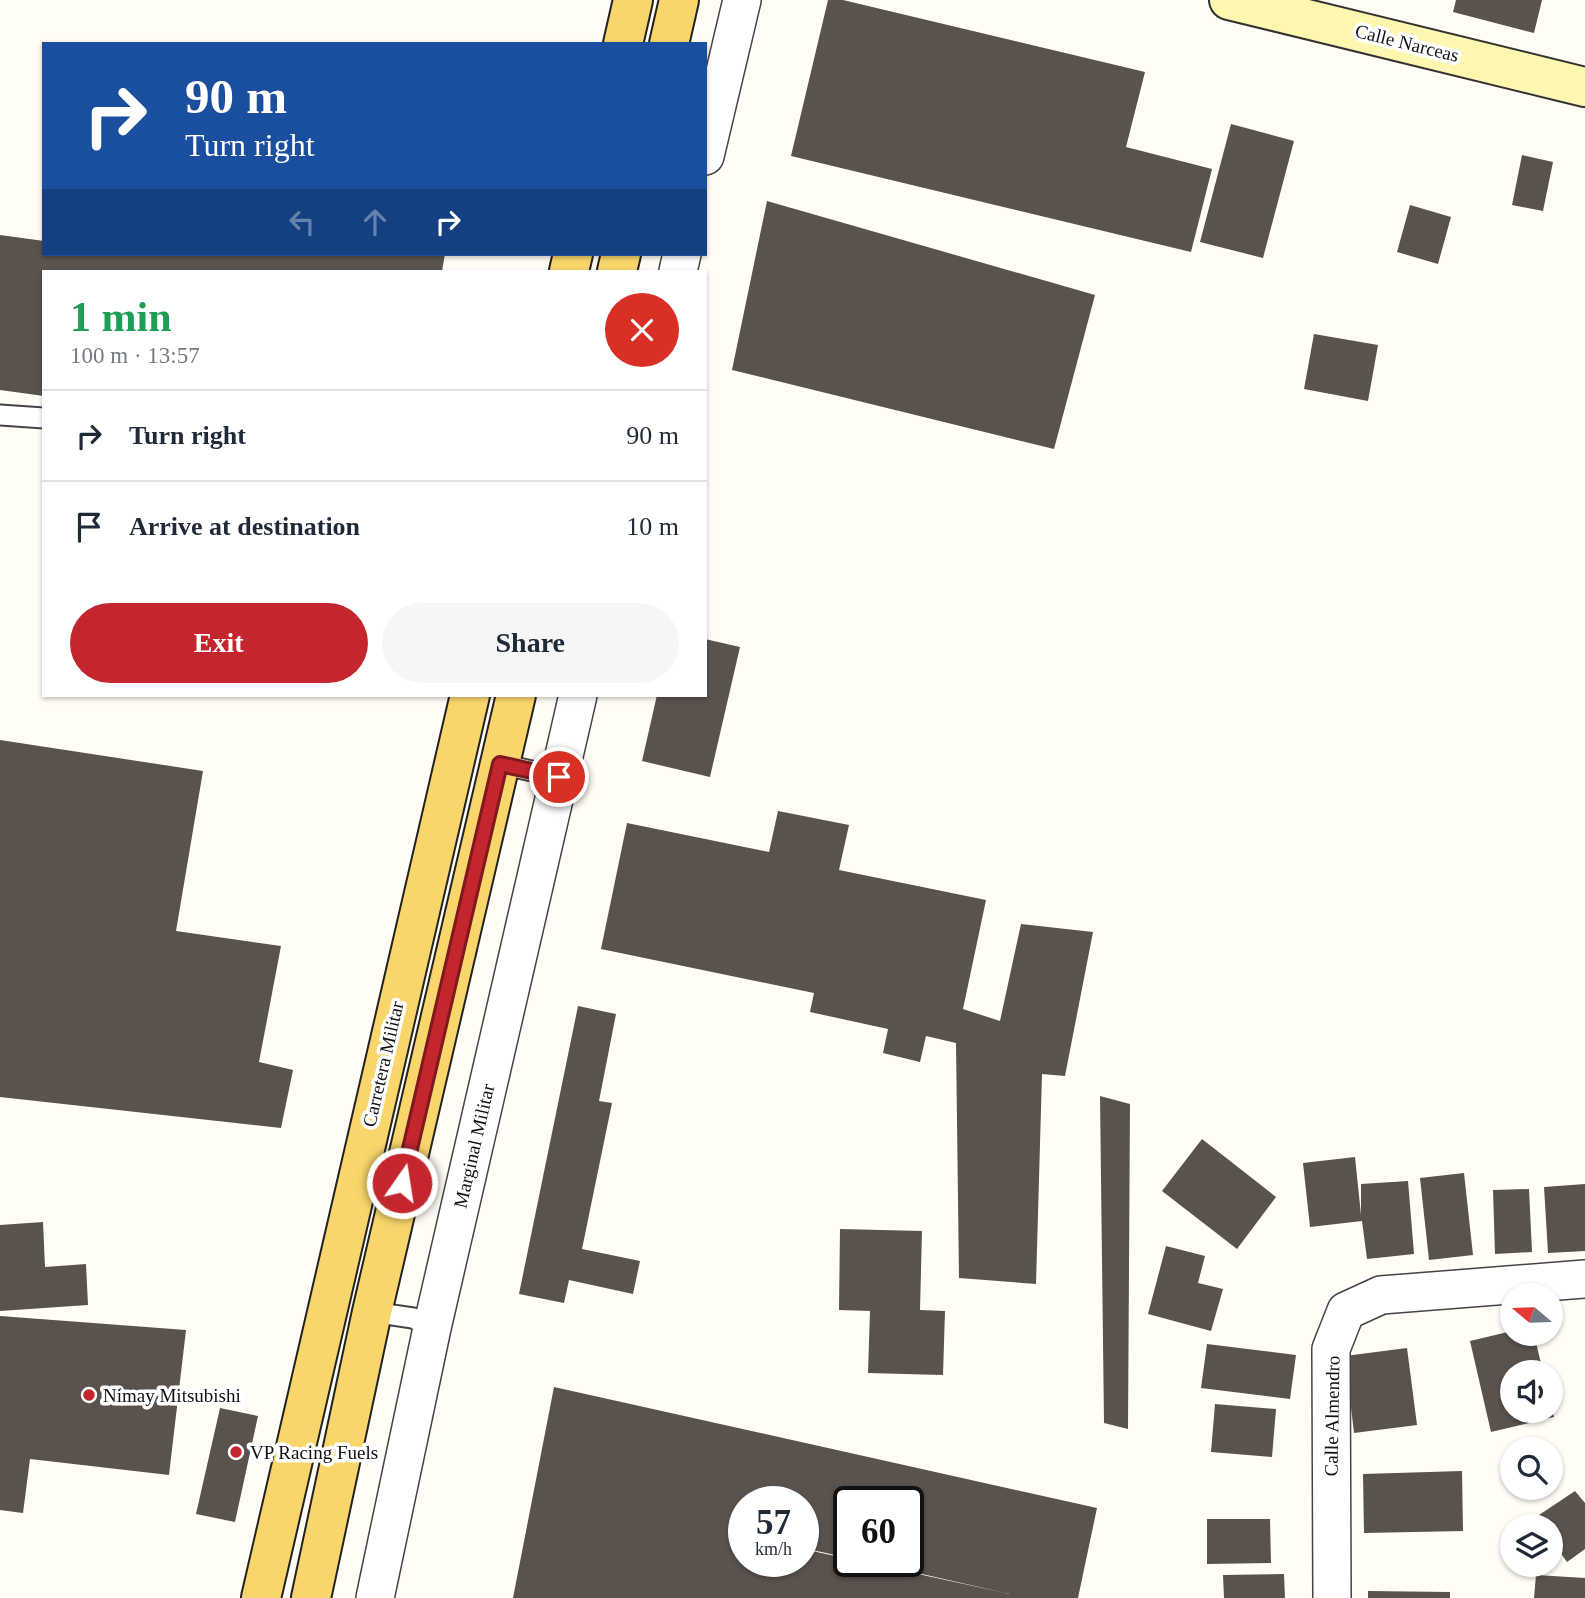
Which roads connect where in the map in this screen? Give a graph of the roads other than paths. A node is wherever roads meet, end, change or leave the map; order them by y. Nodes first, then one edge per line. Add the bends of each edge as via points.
1 (634, 0) edge
2 (679, 0) edge
3 (742, 0) edge
4 (1229, 0) edge
5 (624, 42) edge
6 (669, 42) edge
7 (1585, 87) edge
8 (707, 148) edge
9 (0, 415) edge
10 (42, 418) edge
11 (470, 697) edge
12 (516, 697) edge
13 (578, 697) edge
14 (500, 764) junction
15 (559, 777) junction
16 (1585, 1279) edge
17 (372, 1312) junction
18 (432, 1328) junction
19 (261, 1598) edge
20 (311, 1598) edge
21 (376, 1598) edge
22 (1332, 1598) edge

1 - 5 main road
2 - 6 main road
3 - 8 street
4 - 7 street, Calle Narceas
9 - 10 lane
11 - 19 main road, Carretera Militar
12 - 14 main road
13 - 15 street, Marginal Militar
14 - 15 lane
14 - 17 main road
15 - 18 street, Marginal Militar
16 - 22 street, Calle Almendro via 1381,1295 1346,1311 1331,1349
17 - 18 lane via 413,1318
17 - 20 main road
18 - 21 street, Marginal Militar

